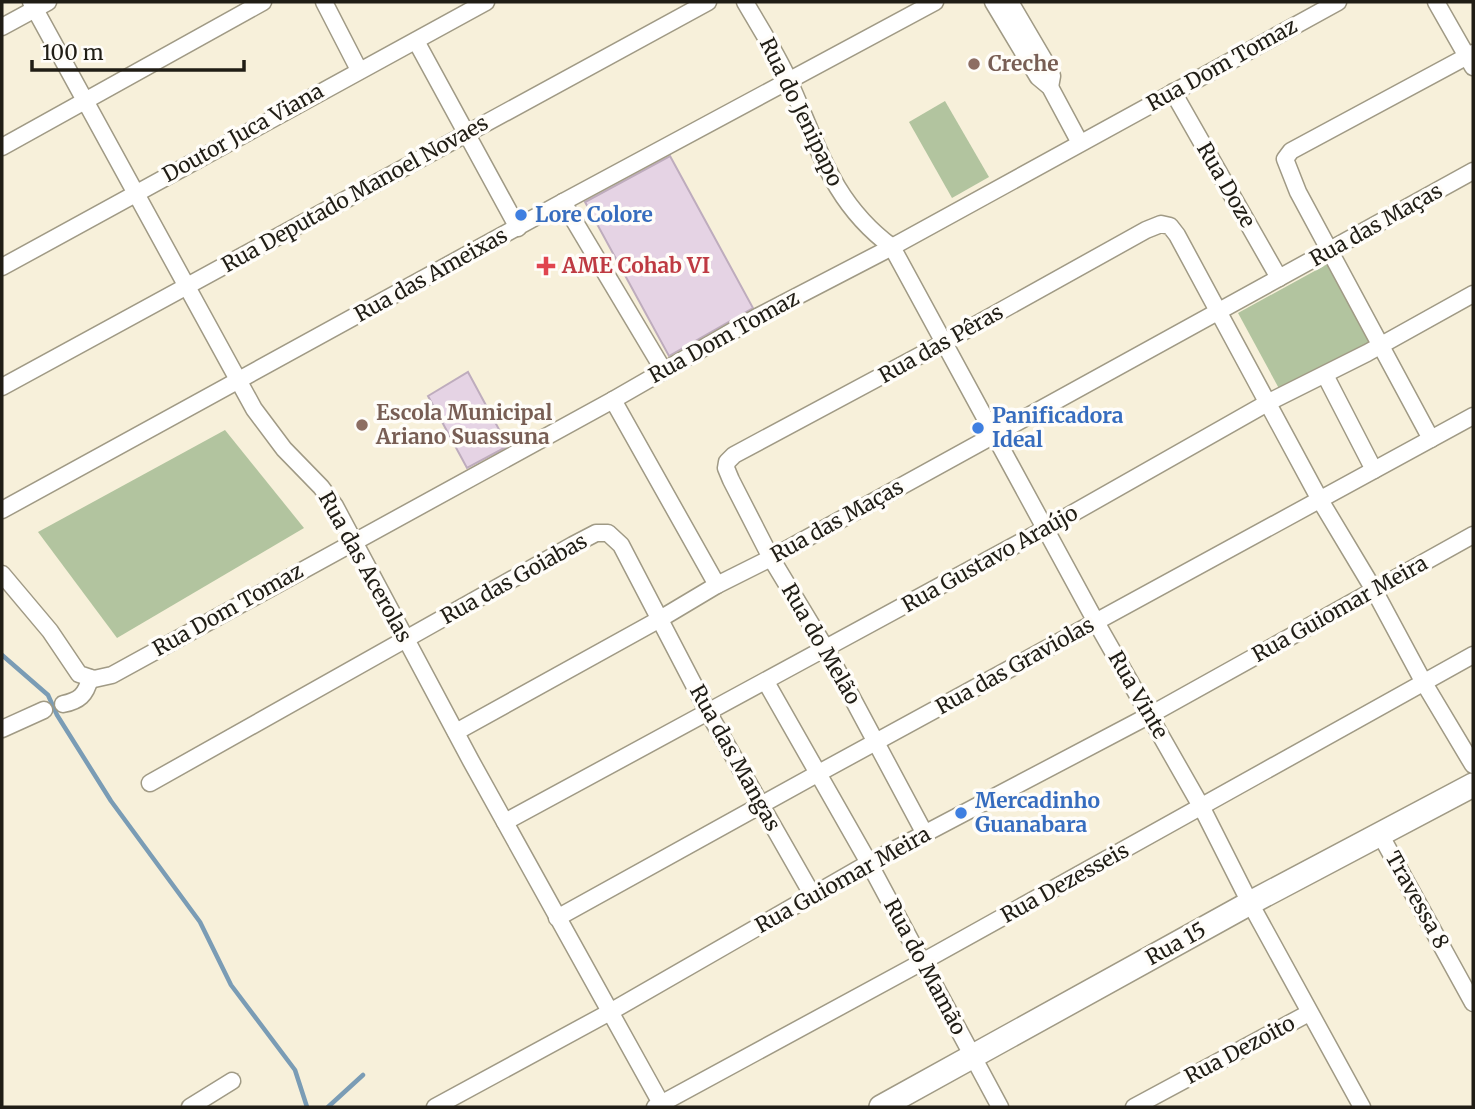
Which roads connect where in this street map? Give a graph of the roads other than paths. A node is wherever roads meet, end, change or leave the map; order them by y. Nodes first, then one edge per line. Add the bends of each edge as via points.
1 (263, 2) edge
2 (324, 2) edge
3 (708, 2) edge
4 (745, 2) edge
5 (935, 2) edge
6 (993, 2) edge
7 (1010, 2) edge
8 (1436, 2) edge
9 (38, 4) edge
10 (475, 4) edge
11 (1329, 4) edge
12 (2, 27) edge
13 (416, 41) junction
14 (1472, 59) edge
15 (359, 70) junction
16 (789, 79) junction
17 (1050, 87) junction
18 (1173, 92) junction
19 (86, 102) junction
20 (465, 135) junction
21 (1080, 143) junction
22 (2, 147) edge
23 (1473, 171) edge
24 (135, 193) junction
25 (563, 202) junction
26 (518, 228) junction
27 (891, 247) junction
28 (1330, 250) junction
29 (2, 267) edge
30 (1279, 278) junction
31 (187, 286) junction
32 (1473, 294) edge
33 (1220, 312) junction
34 (943, 343) junction
35 (1380, 345) junction
36 (664, 371) junction
37 (1325, 375) junction
38 (238, 379) junction
39 (2, 387) edge
40 (613, 400) junction
41 (1269, 402) junction
42 (1473, 416) edge
43 (995, 434) junction
44 (1431, 439) junction
45 (734, 455) joint
46 (1374, 470) junction
47 (1320, 500) junction
48 (5, 502) edge
49 (1045, 529) junction
50 (1473, 536) edge
51 (355, 540) junction
52 (771, 558) junction
53 (2, 574) edge
54 (717, 585) junction
55 (1374, 590) junction
56 (660, 619) junction
57 (1096, 622) junction
58 (406, 639) junction
59 (826, 649) junction
60 (1473, 655) edge
61 (90, 678) junction
62 (766, 682) junction
63 (1424, 683) junction
64 (63, 704) dead end
65 (44, 710) dead end
66 (708, 712) junction
67 (1150, 715) junction
68 (2, 729) edge
69 (456, 732) junction
70 (876, 742) junction
71 (1473, 765) edge
72 (817, 774) junction
73 (150, 783) dead end
74 (1473, 785) edge
75 (761, 805) junction
76 (1202, 808) junction
77 (505, 822) junction
78 (925, 834) junction
79 (1380, 834) junction
80 (869, 863) junction
81 (813, 896) junction
82 (1250, 903) junction
83 (557, 918) junction
84 (922, 962) junction
85 (1473, 1003) edge
86 (610, 1012) junction
87 (1310, 1013) junction
88 (972, 1057) junction
89 (232, 1081) dead end
90 (660, 1106) edge
91 (190, 1107) edge
92 (435, 1107) edge
93 (881, 1107) edge
94 (1000, 1107) edge
95 (1134, 1107) edge
96 (1362, 1107) edge

1 - 19 street
2 - 15 street
3 - 20 street, Rua Deputado Manoel Novaes
4 - 16 street, Rua do Jenipapo
5 - 16 street, Rua das Ameixas
6 - 17 street via 1038,77
7 - 17 street via 1050,70
8 - 14 street
9 - 12 street
9 - 19 street, Rua das Acerolas
10 - 13 street, Doutor Juca Viana
11 - 18 street, Rua Dom Tomaz
13 - 15 street, Doutor Juca Viana
13 - 20 street
14 - 28 street via 1285,156
15 - 24 street, Doutor Juca Viana
16 - 25 street, Rua das Ameixas
16 - 27 street, Rua do Jenipapo via 820,158 841,194
17 - 21 street
18 - 21 street, Rua Dom Tomaz
18 - 30 street, Rua Doze
19 - 22 street
19 - 24 street, Rua das Acerolas
20 - 26 street
20 - 31 street, Rua Deputado Manoel Novaes
21 - 27 street, Rua Dom Tomaz
23 - 28 street, Rua das Maças
24 - 29 street, Doutor Juca Viana
24 - 31 street, Rua das Acerolas
25 - 26 street, Rua das Ameixas
25 - 36 street
26 - 38 street, Rua das Ameixas
27 - 34 street, Rua Vinte
27 - 36 street, Rua Dom Tomaz
28 - 30 street, Rua das Maças
28 - 35 street
30 - 33 street, Rua das Maças
31 - 38 street, Rua das Acerolas
31 - 39 street, Rua Deputado Manoel Novaes
32 - 35 street, Rua Gustavo Araújo
33 - 34 street, Rua das Pêras via 1173,228 1166,224 1146,230
33 - 41 street
33 - 43 street, Rua das Maças
34 - 43 street, Rua Vinte
34 - 45 street, Rua das Pêras
35 - 37 street, Rua Gustavo Araújo
35 - 44 street
36 - 40 street, Rua Dom Tomaz
37 - 41 street, Rua Gustavo Araújo
37 - 46 street
38 - 48 street, Rua das Ameixas
38 - 51 street, Rua das Acerolas via 270,431 321,487
40 - 51 street, Rua Dom Tomaz
40 - 54 street
41 - 47 street
41 - 49 street, Rua Gustavo Araújo
42 - 44 street, Rua das Graviolas
43 - 49 street, Rua Vinte
43 - 52 street, Rua das Maças
44 - 46 street, Rua das Graviolas
45 - 52 street, Rua do Melão via 727,470
46 - 47 street, Rua das Graviolas
47 - 55 street
47 - 57 street, Rua das Graviolas
49 - 57 street, Rua Vinte
49 - 59 street, Rua Gustavo Araújo
50 - 55 street, Rua Guiomar Meira
51 - 58 street, Rua das Acerolas
51 - 61 street, Rua Dom Tomaz via 111,674
52 - 54 street, Rua das Maças
52 - 59 street, Rua do Melão
53 - 61 street via 79,674
54 - 56 street, Rua das Maças
55 - 63 street
55 - 67 street, Rua Guiomar Meira
56 - 58 street, Rua das Goiabas via 616,538 600,533
56 - 66 street, Rua das Mangas
56 - 69 street, Rua das Maças
57 - 67 street, Rua Vinte
57 - 70 street, Rua das Graviolas
58 - 69 street, Rua das Acerolas
58 - 73 street, Rua das Goiabas
59 - 62 street, Rua Gustavo Araújo
59 - 70 street, Rua do Melão
60 - 63 street, Rua Dezesseis
61 - 64 street via 83,696
62 - 66 street, Rua Gustavo Araújo
62 - 72 street, Rua do Mamão
63 - 71 street
63 - 76 street, Rua Dezesseis
65 - 68 street
66 - 75 street, Rua das Mangas
66 - 77 street, Rua Gustavo Araújo
67 - 76 street, Rua Vinte
67 - 78 street, Rua Guiomar Meira
69 - 77 street, Rua das Acerolas
70 - 72 street, Rua das Graviolas
70 - 78 street, Rua do Melão
72 - 75 street, Rua das Graviolas
72 - 80 street, Rua do Mamão
74 - 79 main road, Rua 15
75 - 81 street, Rua das Mangas
75 - 83 street, Rua das Graviolas
76 - 82 street, Rua Vinte
76 - 84 street, Rua Dezesseis
77 - 83 street, Rua das Acerolas
78 - 80 street, Rua Guiomar Meira
79 - 82 main road, Rua 15
79 - 85 street, Travessa 8
80 - 81 street, Rua Guiomar Meira
80 - 84 street, Rua do Mamão
81 - 86 street, Rua Guiomar Meira
82 - 87 street, Rua Vinte
82 - 88 main road, Rua 15
83 - 86 street, Rua das Acerolas
84 - 88 street, Rua do Mamão
84 - 90 street, Rua Dezesseis
86 - 90 street, Rua das Acerolas
86 - 92 street, Rua Guiomar Meira
87 - 95 street, Rua Dezoito
87 - 96 street, Rua Vinte
88 - 93 main road, Rua 15
88 - 94 street, Rua do Mamão
89 - 91 street

